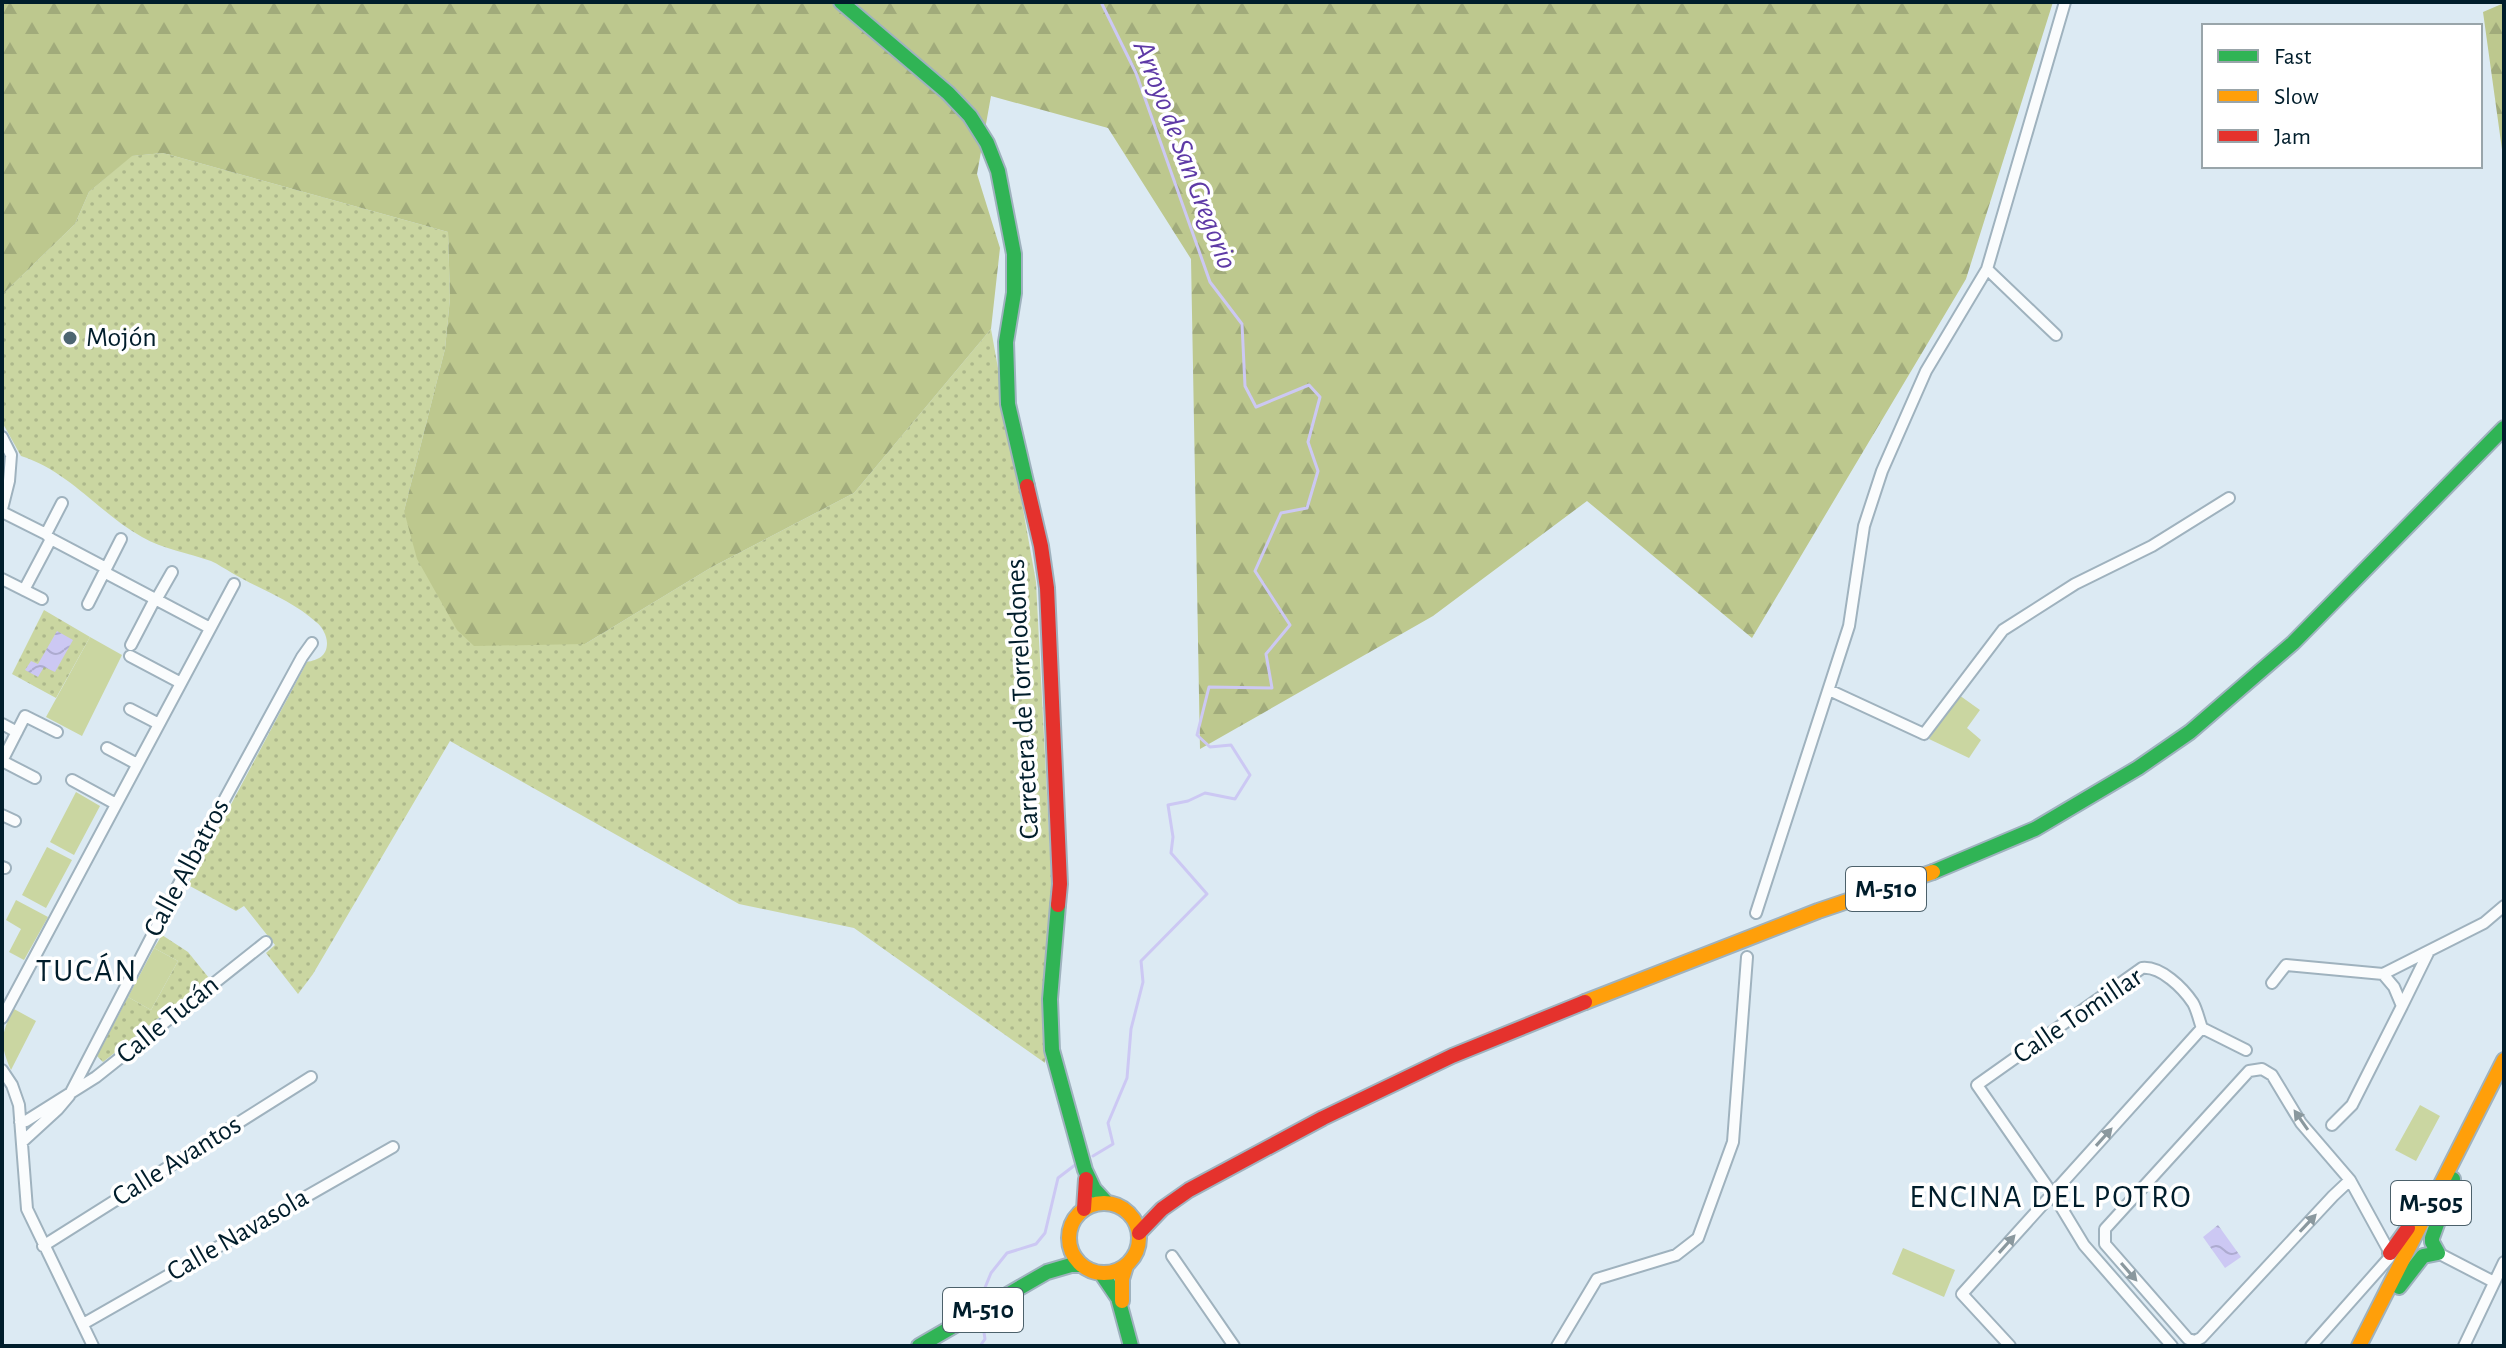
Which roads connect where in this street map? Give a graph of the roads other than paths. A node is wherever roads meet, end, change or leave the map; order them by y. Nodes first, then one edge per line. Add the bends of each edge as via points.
1 (841, 2) edge
2 (2065, 2) edge
3 (1987, 269) junction
4 (2056, 335) dead end
5 (2504, 428) edge
6 (2, 437) edge
7 (2229, 498) dead end
8 (62, 503) dead end
9 (2, 511) edge
10 (48, 536) junction
11 (121, 539) dead end
12 (105, 570) junction
13 (172, 572) dead end
14 (2, 579) edge
15 (234, 584) dead end
16 (24, 590) junction
17 (42, 599) dead end
18 (156, 600) junction
19 (88, 604) dead end
20 (210, 628) junction
21 (312, 643) dead end
22 (181, 683) junction
23 (1829, 690) junction
24 (130, 709) dead end
25 (2, 724) edge
26 (159, 724) junction
27 (17, 732) junction
28 (57, 732) dead end
29 (107, 748) dead end
30 (2, 761) edge
31 (137, 764) junction
32 (35, 778) dead end
33 (72, 780) dead end
34 (116, 804) junction
35 (2, 815) edge
36 (15, 821) dead end
37 (2504, 906) edge
38 (1756, 913) dead end
39 (266, 942) dead end
40 (2429, 951) junction
41 (1747, 957) dead end
42 (2383, 974) junction
43 (2272, 983) dead end
44 (2402, 1006) junction
45 (2, 1018) edge
46 (2202, 1028) junction
47 (2246, 1050) dead end
48 (2504, 1060) edge
49 (2, 1070) edge
50 (311, 1077) dead end
51 (2504, 1079) edge
52 (69, 1096) junction
53 (20, 1122) junction
54 (2332, 1125) dead end
55 (22, 1142) junction
56 (393, 1147) dead end
57 (1085, 1170) junction
58 (2453, 1179) junction
59 (2350, 1180) junction
60 (2051, 1195) junction
61 (1171, 1201) junction
62 (1106, 1202) junction
63 (2432, 1202) junction
64 (1084, 1209) junction
65 (1127, 1211) junction
66 (1139, 1233) junction
67 (1069, 1245) junction
68 (43, 1246) junction
69 (2390, 1253) junction
70 (2438, 1253) junction
71 (1172, 1256) dead end
72 (2504, 1262) edge
73 (1081, 1265) junction
74 (1126, 1266) junction
75 (1047, 1272) junction
76 (1101, 1273) junction
77 (2494, 1282) junction
78 (2399, 1287) junction
79 (1122, 1306) junction
80 (83, 1324) junction
81 (1131, 1343) edge
82 (2170, 1345) edge
83 (93, 1346) edge
84 (919, 1346) edge
85 (1234, 1346) edge
86 (1557, 1346) edge
87 (2010, 1346) edge
88 (2311, 1346) edge
89 (2359, 1346) edge
90 (2369, 1346) edge
91 (2464, 1346) edge

1 - 57 main road, Carretera de Torrelodones via 970,116 987,143 1007,207 1014,254 1006,342 1008,404 1047,588 1060,884 1050,999 1052,1050
2 - 3 street
3 - 4 street
3 - 23 street via 1926,371 1882,471 1864,526 1849,626
5 - 61 main road, M-510 via 2245,685 2138,768 2048,821 1918,879 1660,971 1452,1056 1323,1118
6 - 9 street via 11,455
7 - 23 street via 2003,630 1924,734
8 - 10 street
9 - 10 street
10 - 12 street
10 - 16 street
11 - 12 street
12 - 18 street
12 - 19 street
13 - 18 street
14 - 16 street
15 - 20 street
16 - 17 street
18 - 20 street
18 - 22 street via 130,651
20 - 22 street
21 - 52 street, Calle Albatros via 244,761
22 - 26 street
23 - 38 street
24 - 26 street
25 - 27 street
26 - 31 street
27 - 28 street via 25,716
27 - 30 street
29 - 31 street
30 - 32 street
31 - 34 street
33 - 34 street
34 - 45 street
35 - 36 street
37 - 40 street via 2484,923
39 - 52 street, Calle Tucán
40 - 42 street
40 - 44 street
41 - 86 street via 1733,1142 1698,1238 1676,1255 1597,1279
42 - 43 street via 2286,965
42 - 44 street
44 - 54 street via 2352,1105
46 - 47 street
60 -> 46 street
46 - 60 street, Calle Tomillar via 2193,1003 2165,973 2142,968 1977,1085
48 - 63 main road, M-505
49 - 53 street via 19,1105
50 - 68 street, Calle Avantos
51 - 58 main road, M-505
52 - 53 street, Calle Tucán
52 - 55 street, Calle Tucán
53 - 55 street
55 - 68 street via 27,1209
56 - 80 street, Calle Navasola
57 - 62 main road, Carretera de Torrelodones
57 - 64 main road, Carretera de Torrelodones
58 - 70 main road via 2432,1234
58 - 78 main road, M-505
59 -> 59 street via 2301,1123 2272,1075 2262,1069 2249,1071 2105,1229 2105,1244 2195,1341
59 - 69 street
60 - 82 street via 2084,1245
87 -> 60 street via 1962,1294
61 - 65 main road, M-510
61 - 66 main road, M-510
62 - 64 main road
62 - 65 main road
63 - 69 main road
63 - 89 main road, M-505
64 - 67 main road, M-510 via 1074,1219
65 - 66 main road
66 - 74 main road, M-510 via 1139,1245
67 - 73 main road
67 - 75 main road, M-510
68 - 80 street
69 - 88 street
70 - 77 street
70 - 78 main road via 2423,1256
71 - 85 street
72 - 77 street
73 - 75 main road, M-510
73 - 76 main road
74 - 76 main road
74 - 79 main road
75 - 84 main road, M-510
76 - 79 main road
77 - 91 street
78 - 90 main road, M-505
79 - 81 main road
80 - 83 street

